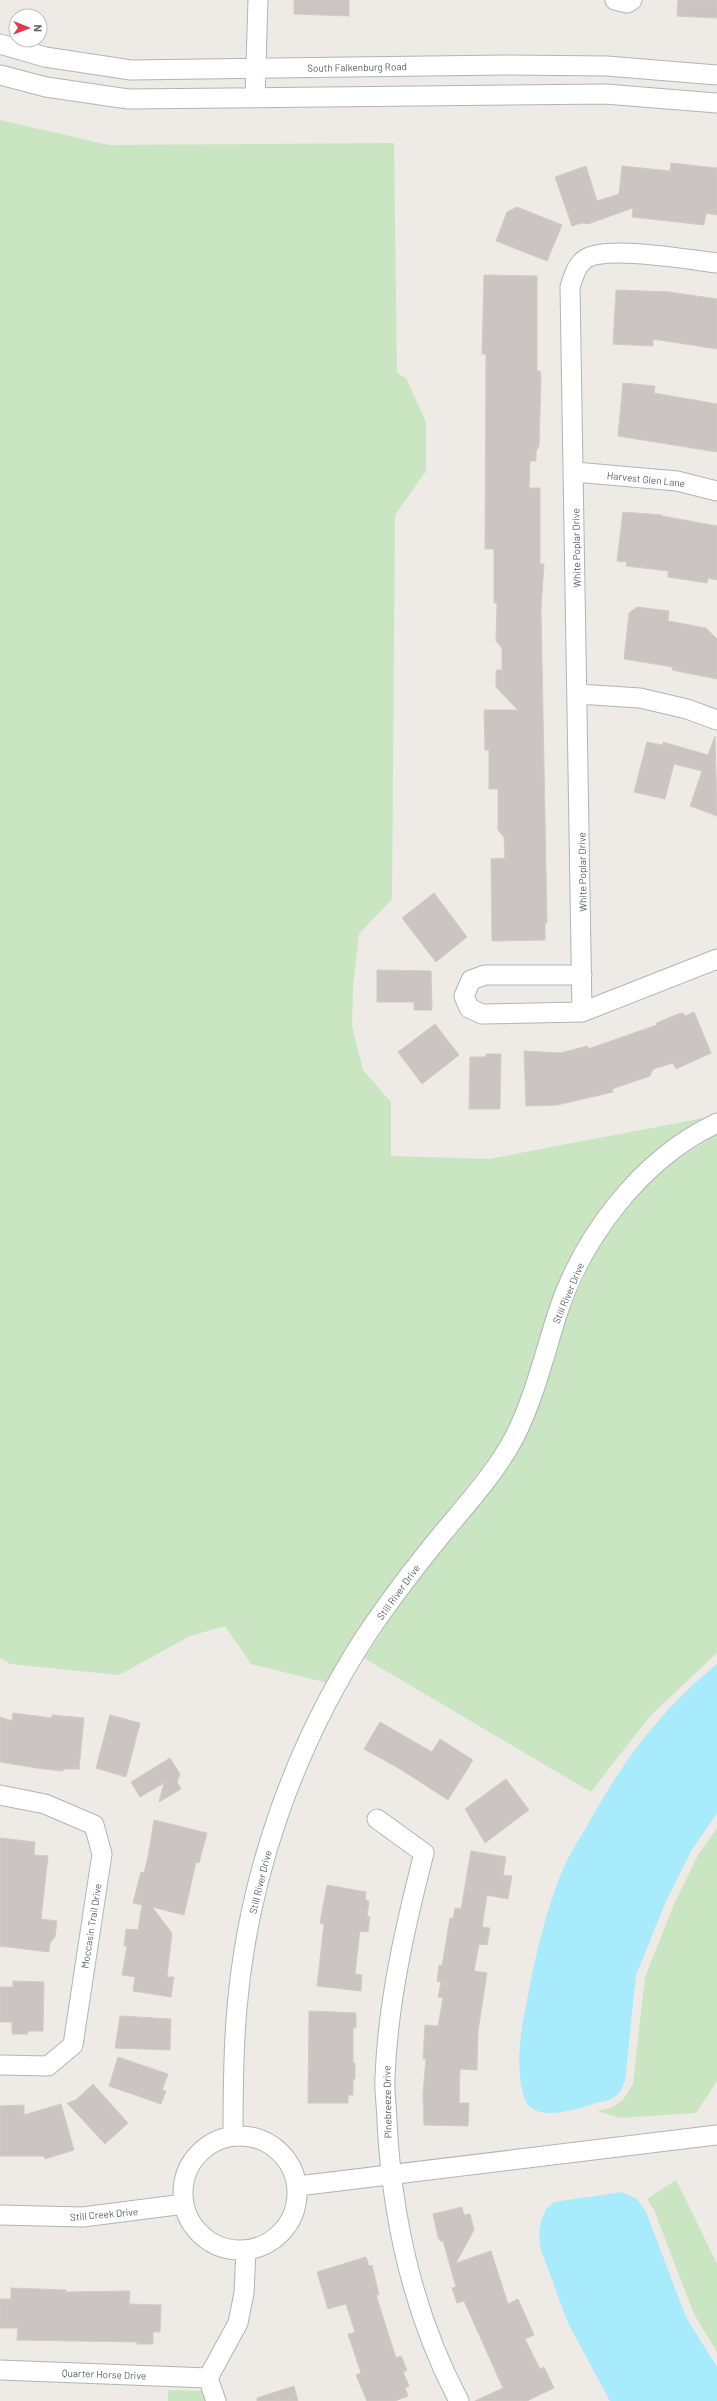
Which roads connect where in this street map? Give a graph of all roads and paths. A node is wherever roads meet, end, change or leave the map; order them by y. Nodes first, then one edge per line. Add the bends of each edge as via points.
1 (258, 0) edge
2 (615, 0) edge
3 (632, 0) edge
4 (0, 44) edge
5 (254, 68) junction
6 (0, 75) edge
7 (717, 75) edge
8 (255, 97) junction
9 (717, 103) edge
10 (717, 263) edge
11 (574, 472) junction
12 (717, 491) edge
13 (578, 694) junction
14 (717, 720) edge
15 (715, 965) edge
16 (582, 975) junction
17 (582, 1012) junction
18 (717, 1123) edge
19 (0, 1795) edge
20 (377, 1819) dead end
21 (0, 2065) edge
22 (717, 2135) edge
23 (233, 2136) junction
24 (390, 2174) junction
25 (298, 2186) junction
26 (184, 2204) junction
27 (0, 2216) edge
28 (246, 2250) junction
29 (0, 2370) edge
30 (208, 2378) junction
31 (216, 2401) edge
32 (459, 2401) edge

1 - 5 street
2 - 3 street via 627,3
4 - 5 street, South Falkenburg Road via 45,57 131,70
5 - 7 street, South Falkenburg Road via 505,64 607,66
5 - 8 street
6 - 8 street via 46,87 128,99
8 - 9 street via 605,94
10 - 11 street, White Poplar Drive via 635,253 600,253 584,259 574,273 570,287
11 - 12 street, Harvest Glen Lane via 677,481
11 - 13 street, White Poplar Drive
13 - 14 street via 640,698 687,709
13 - 16 street, White Poplar Drive
15 - 17 street
16 - 17 street, White Poplar Drive
16 - 17 street via 484,975 471,980 464,996 469,1008 482,1014
18 - 23 street, Still River Drive via 656,1163 620,1198 589,1244 558,1312 534,1393 514,1438 474,1496 411,1572 369,1632 317,1721 278,1813 260,1875 246,1941 237,2005 233,2065
19 - 21 street, Moccasin Trail Drive via 45,1804 94,1825 102,1854 73,2045 48,2066
20 - 24 street, Pinebreeze Drive via 424,1853 394,1985 385,2077
22 - 24 street
23 - 25 street via 251,2136 268,2143 283,2154 293,2169
23 - 26 street via 215,2141 200,2152 189,2167 184,2185
24 - 25 street
24 - 32 street, Pinebreeze Drive via 414,2290 444,2373
25 - 28 street via 297,2205 290,2222 279,2236 264,2246
26 - 27 street, Still Creek Drive via 83,2217
26 - 28 street via 190,2220 209,2241 229,2250
28 - 30 street via 244,2293 238,2323
29 - 30 street, Quarter Horse Drive
30 - 31 street

